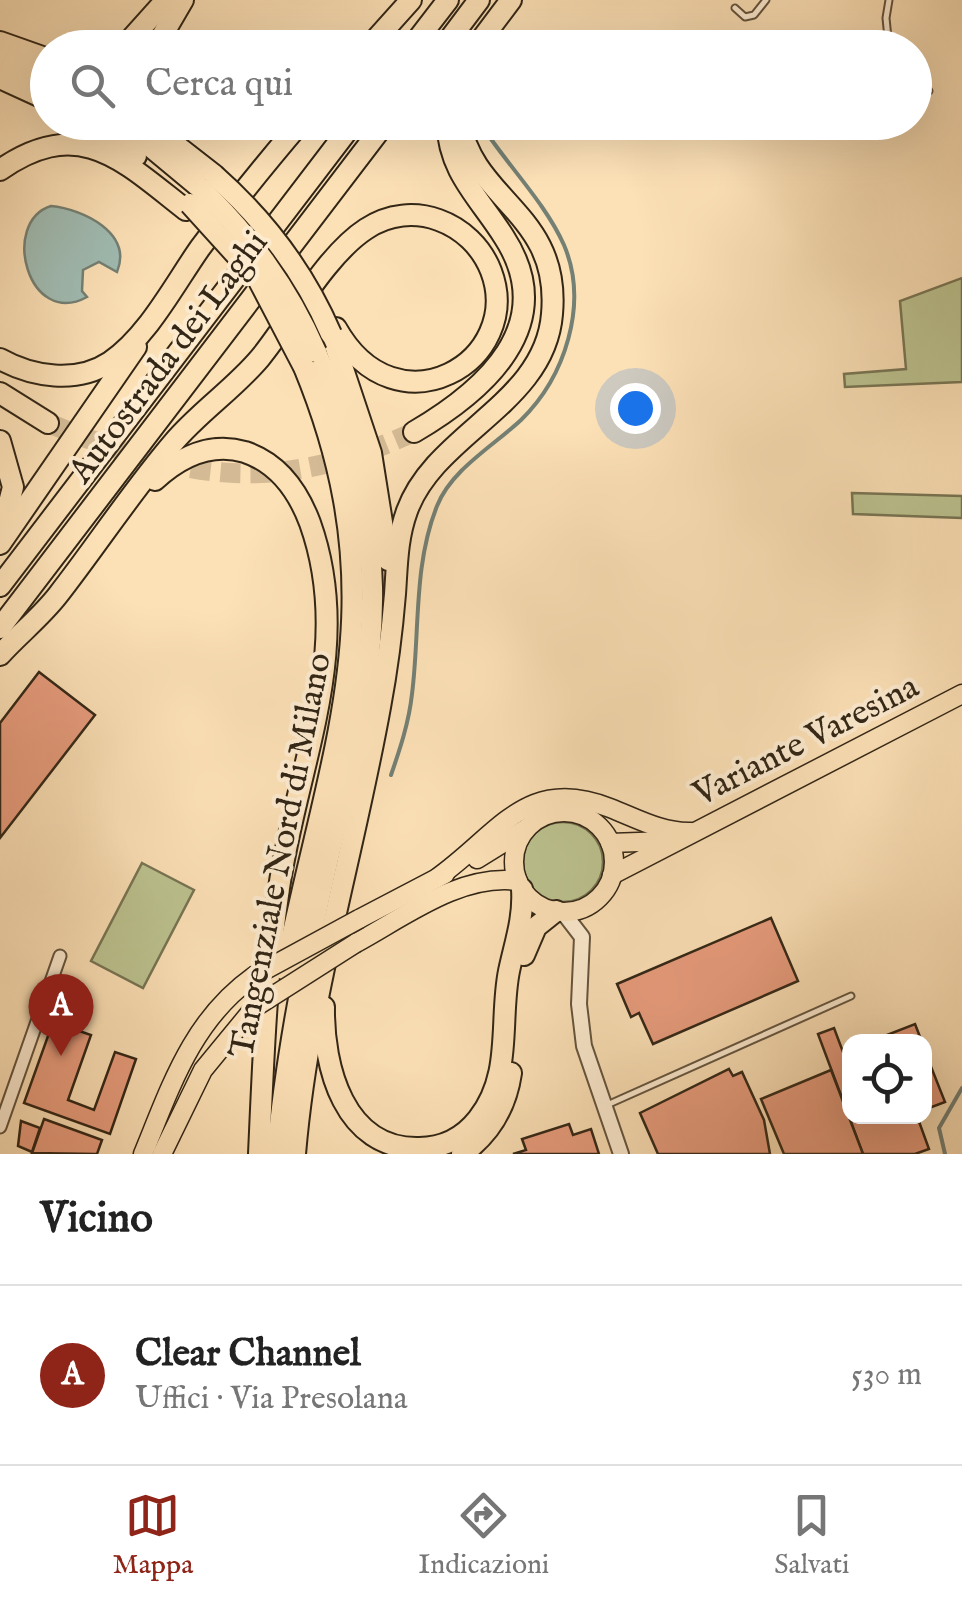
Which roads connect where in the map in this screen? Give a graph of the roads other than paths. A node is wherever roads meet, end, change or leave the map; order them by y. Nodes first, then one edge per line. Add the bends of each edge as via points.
1 (166, 0) edge
2 (184, 0) edge
3 (409, 0) edge
4 (448, 0) edge
5 (479, 0) edge
6 (512, 0) edge
7 (766, 0) edge
8 (890, 0) edge
9 (735, 8) dead end
10 (139, 30) edge
11 (166, 30) edge
12 (384, 30) edge
13 (426, 30) edge
14 (456, 30) edge
15 (491, 30) edge
16 (887, 30) edge
17 (0, 46) edge
18 (30, 55) edge
19 (0, 58) edge
20 (30, 60) edge
21 (30, 72) edge
22 (0, 78) edge
23 (30, 92) edge
24 (113, 140) edge
25 (142, 140) edge
26 (161, 140) edge
27 (177, 140) edge
28 (288, 140) edge
29 (340, 140) edge
30 (372, 140) edge
31 (452, 140) edge
32 (466, 140) edge
33 (0, 170) edge
34 (202, 189) junction
35 (171, 290) junction
36 (334, 331) junction
37 (0, 359) edge
38 (310, 359) junction
39 (0, 393) edge
40 (48, 424) tunnel mouth
41 (414, 432) tunnel mouth
42 (0, 441) edge
43 (0, 533) edge
44 (0, 544) edge
45 (87, 555) junction
46 (0, 586) edge
47 (0, 628) edge
48 (388, 648) junction
49 (0, 655) edge
50 (962, 694) edge
51 (532, 825) junction
52 (697, 832) junction
53 (678, 840) junction
54 (610, 844) junction
55 (343, 866) junction
56 (612, 875) junction
57 (437, 878) junction
58 (520, 885) junction
59 (559, 911) junction
60 (60, 956) dead end
61 (851, 996) dead end
62 (604, 1106) junction
63 (0, 1126) edge
64 (143, 1154) edge
65 (162, 1154) edge
66 (259, 1154) edge
67 (277, 1154) edge
68 (295, 1154) edge
69 (462, 1154) edge
70 (621, 1154) edge

1 - 10 highway
2 - 11 highway
3 - 12 highway
4 - 13 highway
5 - 14 highway
6 - 15 highway
7 - 9 lane via 754,15
8 - 16 lane
17 - 18 highway
17 - 20 highway
19 - 21 highway
22 - 23 highway
24 - 34 highway, Tangenziale Nord di Milano via 148,166
25 - 34 highway, Tangenziale Nord di Milano
26 - 34 highway
27 - 34 highway
28 - 35 highway
29 - 46 highway, Autostrada dei Laghi
30 - 47 highway, Autostrada dei Laghi
31 - 41 highway via 460,178 515,258 520,317 510,351 492,376
32 - 48 highway via 474,162 542,245 552,314 547,338 520,384 442,456 412,498 399,544
33 - 34 highway via 41,148 86,146
34 - 36 highway, bridge via 242,200 296,266
34 - 38 highway, Tangenziale Nord di Milano, bridge via 224,237
34 - 38 highway, Tangenziale Nord di Milano, bridge via 267,262 302,317
35 - 37 highway via 128,346 101,367 43,375
35 - 44 highway via 99,406
36 - 45 highway via 378,375 420,382 444,376 465,365 489,333 496,306 490,269 474,242 440,220 400,216 366,228 255,363 170,446
36 - 48 highway via 384,516
38 - 66 highway, Tangenziale Nord di Milano via 348,514 354,638 280,993
38 - 67 highway, Tangenziale Nord di Milano via 340,413 363,500 371,625 364,695 298,996
39 - 40 highway
42 - 43 highway via 13,487
45 - 49 highway
45 - 66 highway via 168,468 186,456 224,449 261,458 284,478 318,550 326,603 325,677 280,884
48 - 55 highway
50 - 52 main road, Variante Varesina
51 - 54 main road via 572,813 596,824
51 - 57 main road
51 - 58 main road via 515,855
52 - 53 main road, Variante Varesina
52 - 57 main road via 670,831 590,800 553,796 528,804
53 - 54 main road, Variante Varesina
53 - 56 main road, Variante Varesina
54 - 56 main road
55 - 58 highway via 325,987 330,1072 347,1108 368,1130 414,1148 461,1136 493,1092 524,909
55 - 68 highway via 313,1013
56 - 59 main road via 594,902
57 - 64 main road, bridge via 236,988 196,1034
58 - 59 main road via 534,901
58 - 65 main road, bridge via 496,879 471,884 356,942 254,1008 204,1070
59 - 62 street via 582,937 581,1023
59 - 69 highway via 536,928 520,969 506,1099 487,1132
60 - 63 street
61 - 62 lane
62 - 70 street

